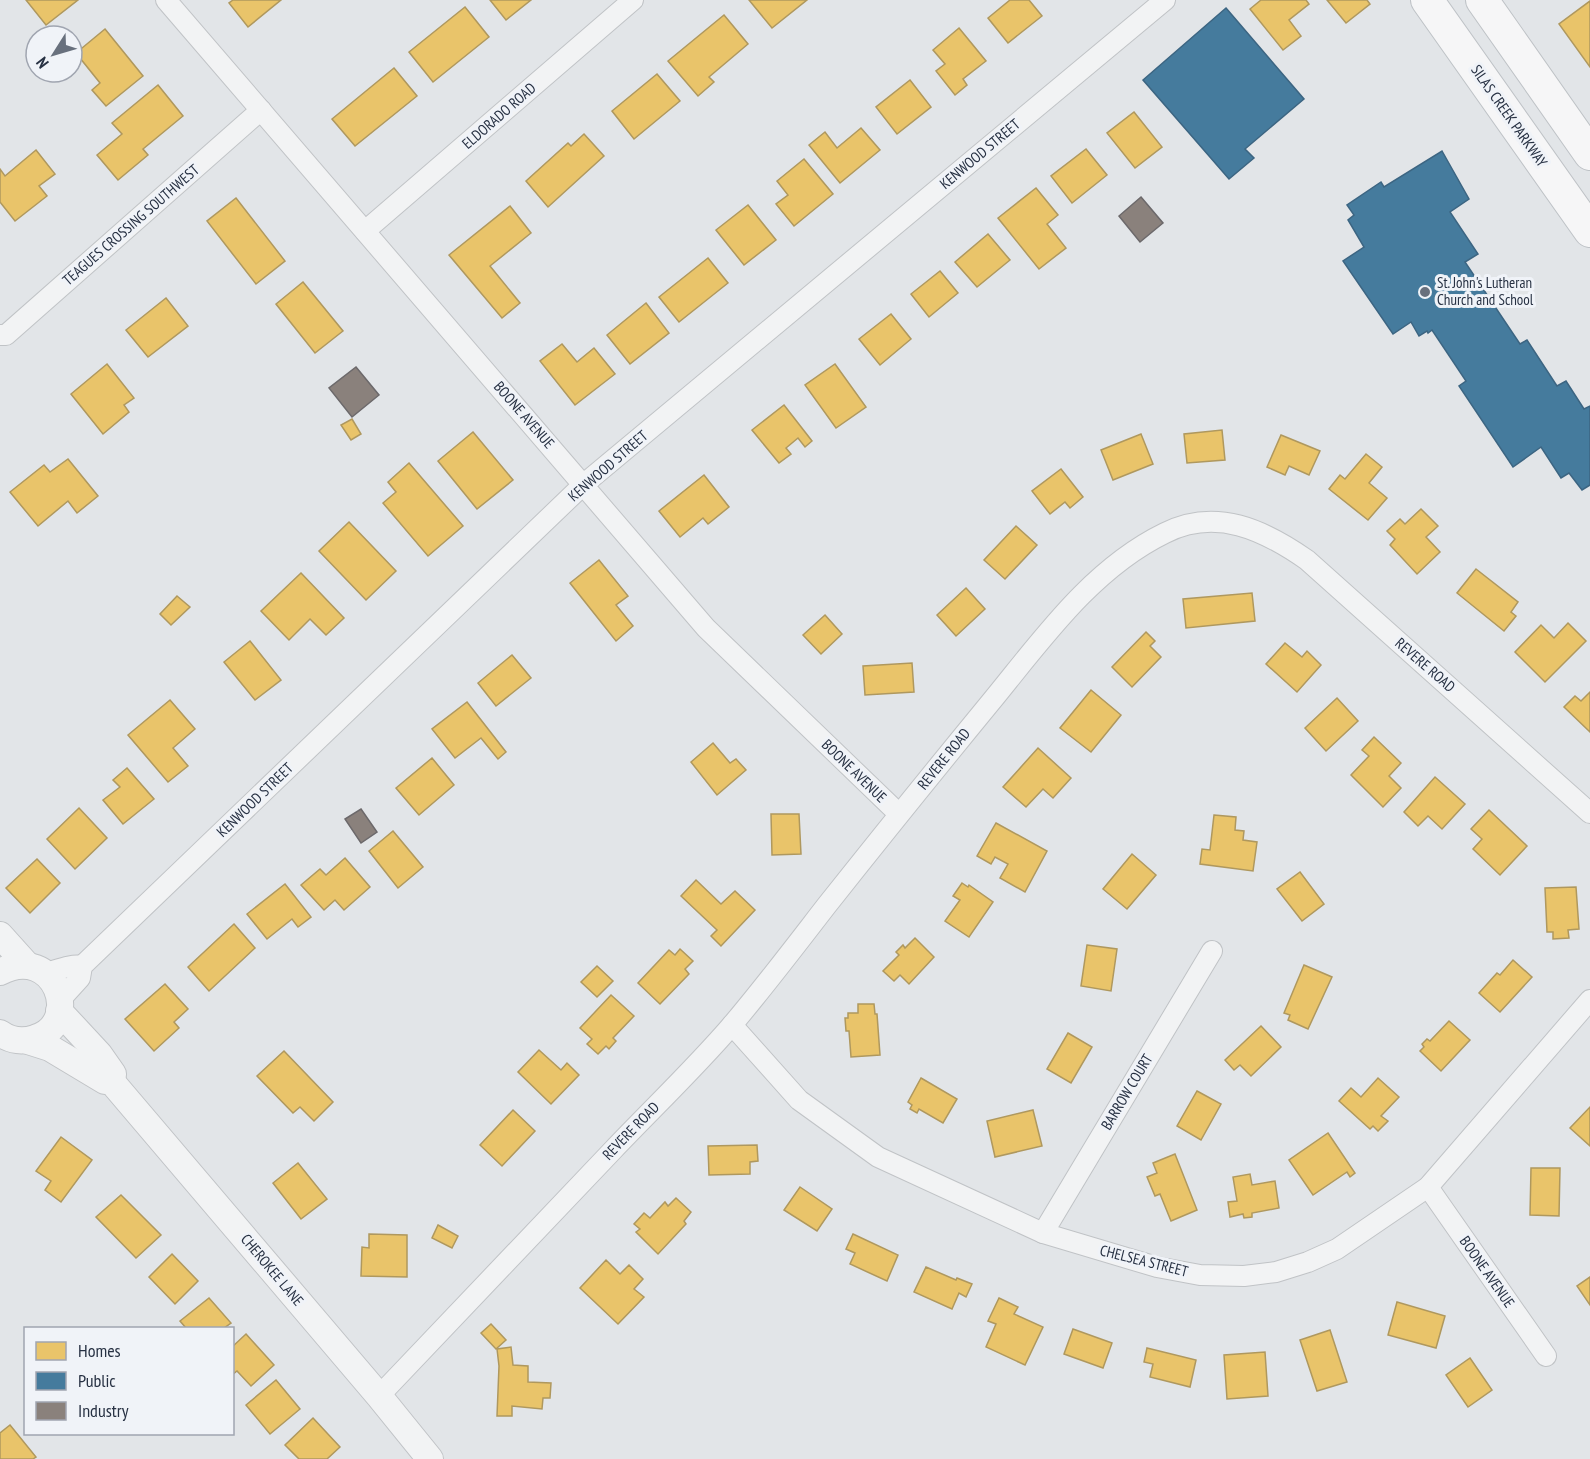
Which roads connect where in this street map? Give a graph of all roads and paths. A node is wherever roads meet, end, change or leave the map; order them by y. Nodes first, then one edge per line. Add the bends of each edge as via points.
1 (166, 0) edge
2 (633, 0) edge
3 (1165, 0) edge
4 (1427, 0) edge
5 (1482, 0) edge
6 (261, 110) junction
7 (1590, 154) edge
8 (364, 231) junction
9 (1590, 231) edge
10 (0, 336) edge
11 (584, 484) junction
12 (1590, 813) edge
13 (899, 814) junction
14 (0, 935) edge
15 (1212, 951) dead end
16 (82, 966) junction
17 (36, 969) junction
18 (0, 972) edge
19 (1590, 1000) edge
20 (59, 1006) junction
21 (732, 1025) junction
22 (0, 1033) edge
23 (28, 1041) junction
24 (112, 1082) junction
25 (1428, 1187) junction
26 (1043, 1233) junction
27 (1546, 1356) dead end
28 (379, 1396) junction
29 (430, 1459) edge

1 - 6 street, BOONE AVENUE
2 - 8 street, ELDORADO ROAD
3 - 11 street, KENWOOD STREET
4 - 9 main road, SILAS CREEK PARKWAY
5 - 7 main road
6 - 8 street, BOONE AVENUE
6 - 10 street, TEAGUES CROSSING SOUTHWEST via 6,335
8 - 11 street, BOONE AVENUE
11 - 13 street, BOONE AVENUE via 706,628
11 - 16 street, KENWOOD STREET
12 - 13 street, REVERE ROAD via 1307,560 1260,532 1206,521 1164,533 1126,556 1093,583
13 - 21 street, REVERE ROAD
14 - 17 street
15 - 26 street, BARROW COURT
16 - 17 street
16 - 20 street, KENWOOD STREET via 80,978
17 - 18 street via 11,966
17 - 20 street, CHEROKEE LANE via 54,982
19 - 25 street, CHELSEA STREET
20 - 23 street via 50,1029
20 - 24 street, CHEROKEE LANE via 113,1074
21 - 26 street, CHELSEA STREET via 799,1100 878,1157
21 - 28 street, REVERE ROAD
22 - 23 street, CHEROKEE LANE
23 - 24 street, CHEROKEE LANE via 50,1048
24 - 28 street, CHEROKEE LANE
25 - 26 street, CHELSEA STREET via 1337,1249 1276,1272 1244,1276 1200,1275 1157,1267
25 - 27 street, BOONE AVENUE
28 - 29 street, CHEROKEE LANE

